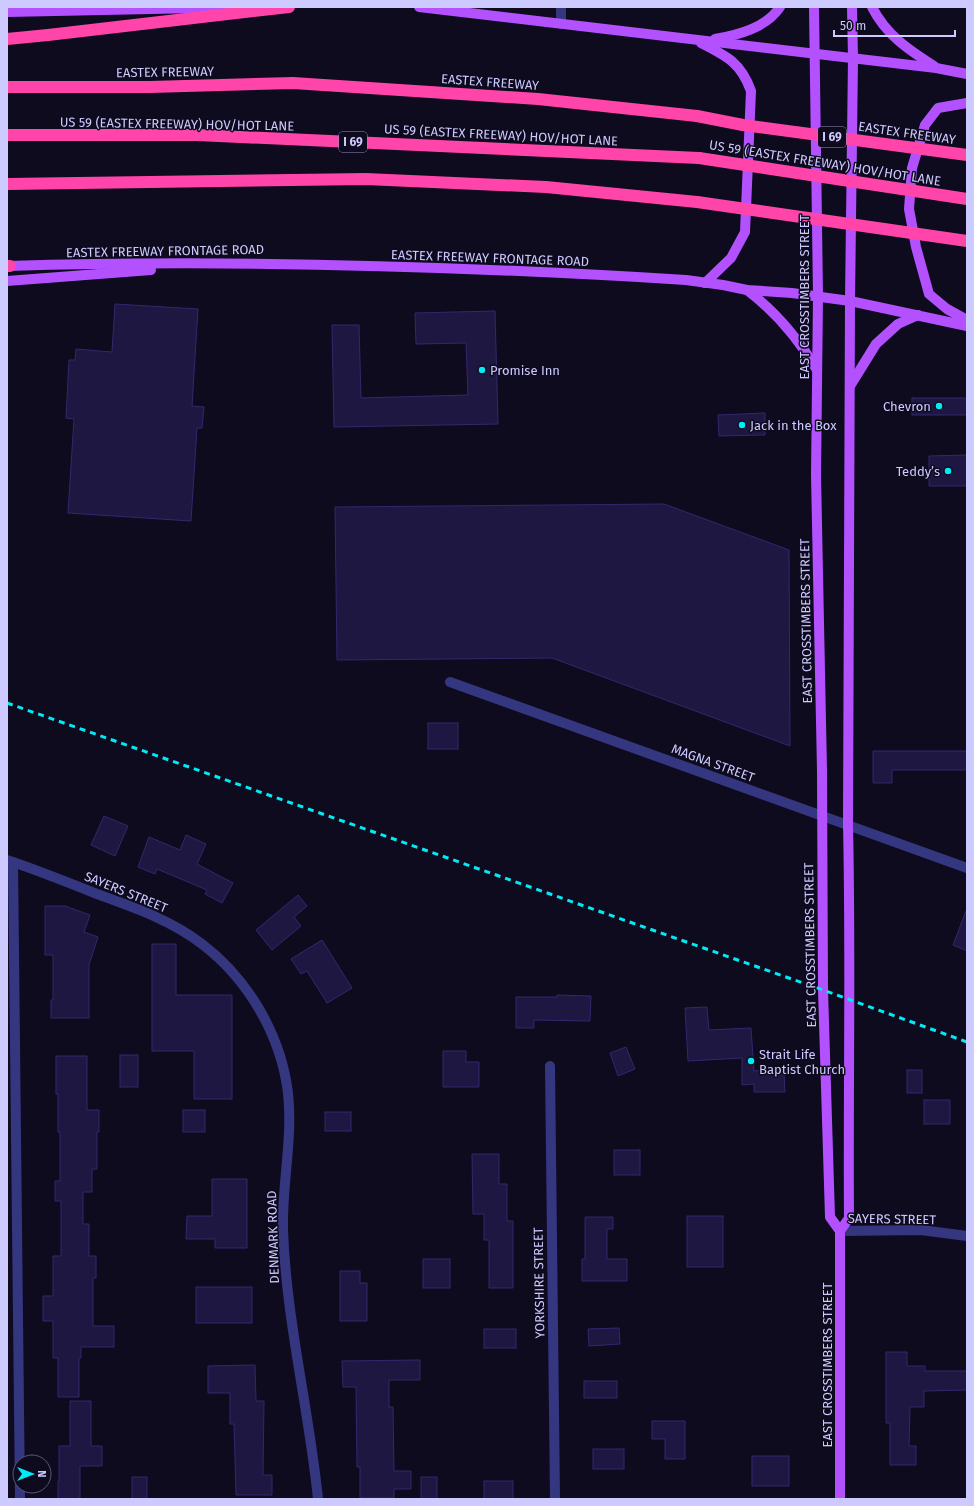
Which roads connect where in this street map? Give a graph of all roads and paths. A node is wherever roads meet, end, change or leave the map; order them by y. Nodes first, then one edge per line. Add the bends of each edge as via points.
1 (255, 7) edge
2 (289, 7) edge
3 (419, 7) edge
4 (561, 7) edge
5 (780, 7) edge
6 (814, 7) edge
7 (852, 7) edge
8 (872, 7) edge
9 (7, 12) edge
10 (561, 24) junction
11 (7, 39) edge
12 (693, 39) junction
13 (705, 40) junction
14 (814, 54) junction
15 (853, 58) junction
16 (936, 68) junction
17 (967, 74) edge
18 (7, 87) edge
19 (967, 103) edge
20 (7, 135) edge
21 (967, 155) edge
22 (7, 184) edge
23 (967, 199) edge
24 (967, 241) edge
25 (253, 263) junction
26 (8, 266) edge
27 (7, 281) edge
28 (705, 283) junction
29 (747, 290) junction
30 (818, 296) junction
31 (850, 301) junction
32 (918, 315) junction
33 (967, 320) edge
34 (967, 326) edge
35 (817, 370) junction
36 (850, 386) junction
37 (450, 682) dead end
38 (822, 816) junction
39 (848, 825) junction
40 (10, 861) edge
41 (967, 868) edge
42 (225, 965) joint
43 (550, 1066) dead end
44 (840, 1231) junction
45 (967, 1236) edge
46 (20, 1499) edge
47 (318, 1499) edge
48 (555, 1499) edge
49 (840, 1499) edge

1 - 9 main road
2 - 11 highway
3 - 10 main road
4 - 10 street
5 - 13 main road via 764,22 738,34
6 - 14 main road, EAST CROSSTIMBERS STREET
7 - 15 main road, EAST CROSSTIMBERS STREET
8 - 16 main road via 879,20 903,45
10 - 12 main road
12 - 13 main road
12 - 28 main road via 723,53 737,65 746,77 751,91 745,232 731,258
13 - 14 main road
14 - 15 main road
14 - 30 main road, EAST CROSSTIMBERS STREET
15 - 16 main road
15 - 31 main road, EAST CROSSTIMBERS STREET
16 - 17 main road
18 - 21 highway, EASTEX FREEWAY / I 69, bridge via 293,83 538,99 697,116 743,125
19 - 33 main road via 938,108 925,125 912,168 909,209 929,294 947,309
20 - 23 highway, US 59 (EASTEX FREEWAY) HOV/HOT LANE / I 69, bridge via 196,135 698,158
22 - 24 highway, bridge via 372,179 546,187 697,202
25 - 26 main road, EASTEX FREEWAY FRONTAGE ROAD
25 - 27 main road
25 - 28 main road, EASTEX FREEWAY FRONTAGE ROAD via 605,275
28 - 29 main road, EASTEX FREEWAY FRONTAGE ROAD
29 - 30 main road, EASTEX FREEWAY FRONTAGE ROAD
29 - 35 main road via 785,324
30 - 31 main road, EASTEX FREEWAY FRONTAGE ROAD
30 - 35 main road, EAST CROSSTIMBERS STREET
31 - 32 main road, EASTEX FREEWAY FRONTAGE ROAD
31 - 36 main road, EAST CROSSTIMBERS STREET
32 - 34 main road, EASTEX FREEWAY FRONTAGE ROAD
32 - 36 main road via 898,324 876,344
35 - 38 main road, EAST CROSSTIMBERS STREET via 816,475
36 - 39 main road, EAST CROSSTIMBERS STREET
37 - 38 street, MAGNA STREET
38 - 39 street, MAGNA STREET
38 - 44 main road, EAST CROSSTIMBERS STREET via 823,997 830,1217
39 - 41 street, MAGNA STREET
39 - 44 main road, EAST CROSSTIMBERS STREET via 849,1218
40 - 42 street, SAYERS STREET via 153,915 201,943
40 - 46 street
42 - 47 street, DENMARK ROAD via 258,1006 274,1038 283,1064 288,1092 283,1229 289,1304 314,1457
43 - 48 street, YORKSHIRE STREET
44 - 45 street, SAYERS STREET via 921,1230
44 - 49 main road, EAST CROSSTIMBERS STREET

